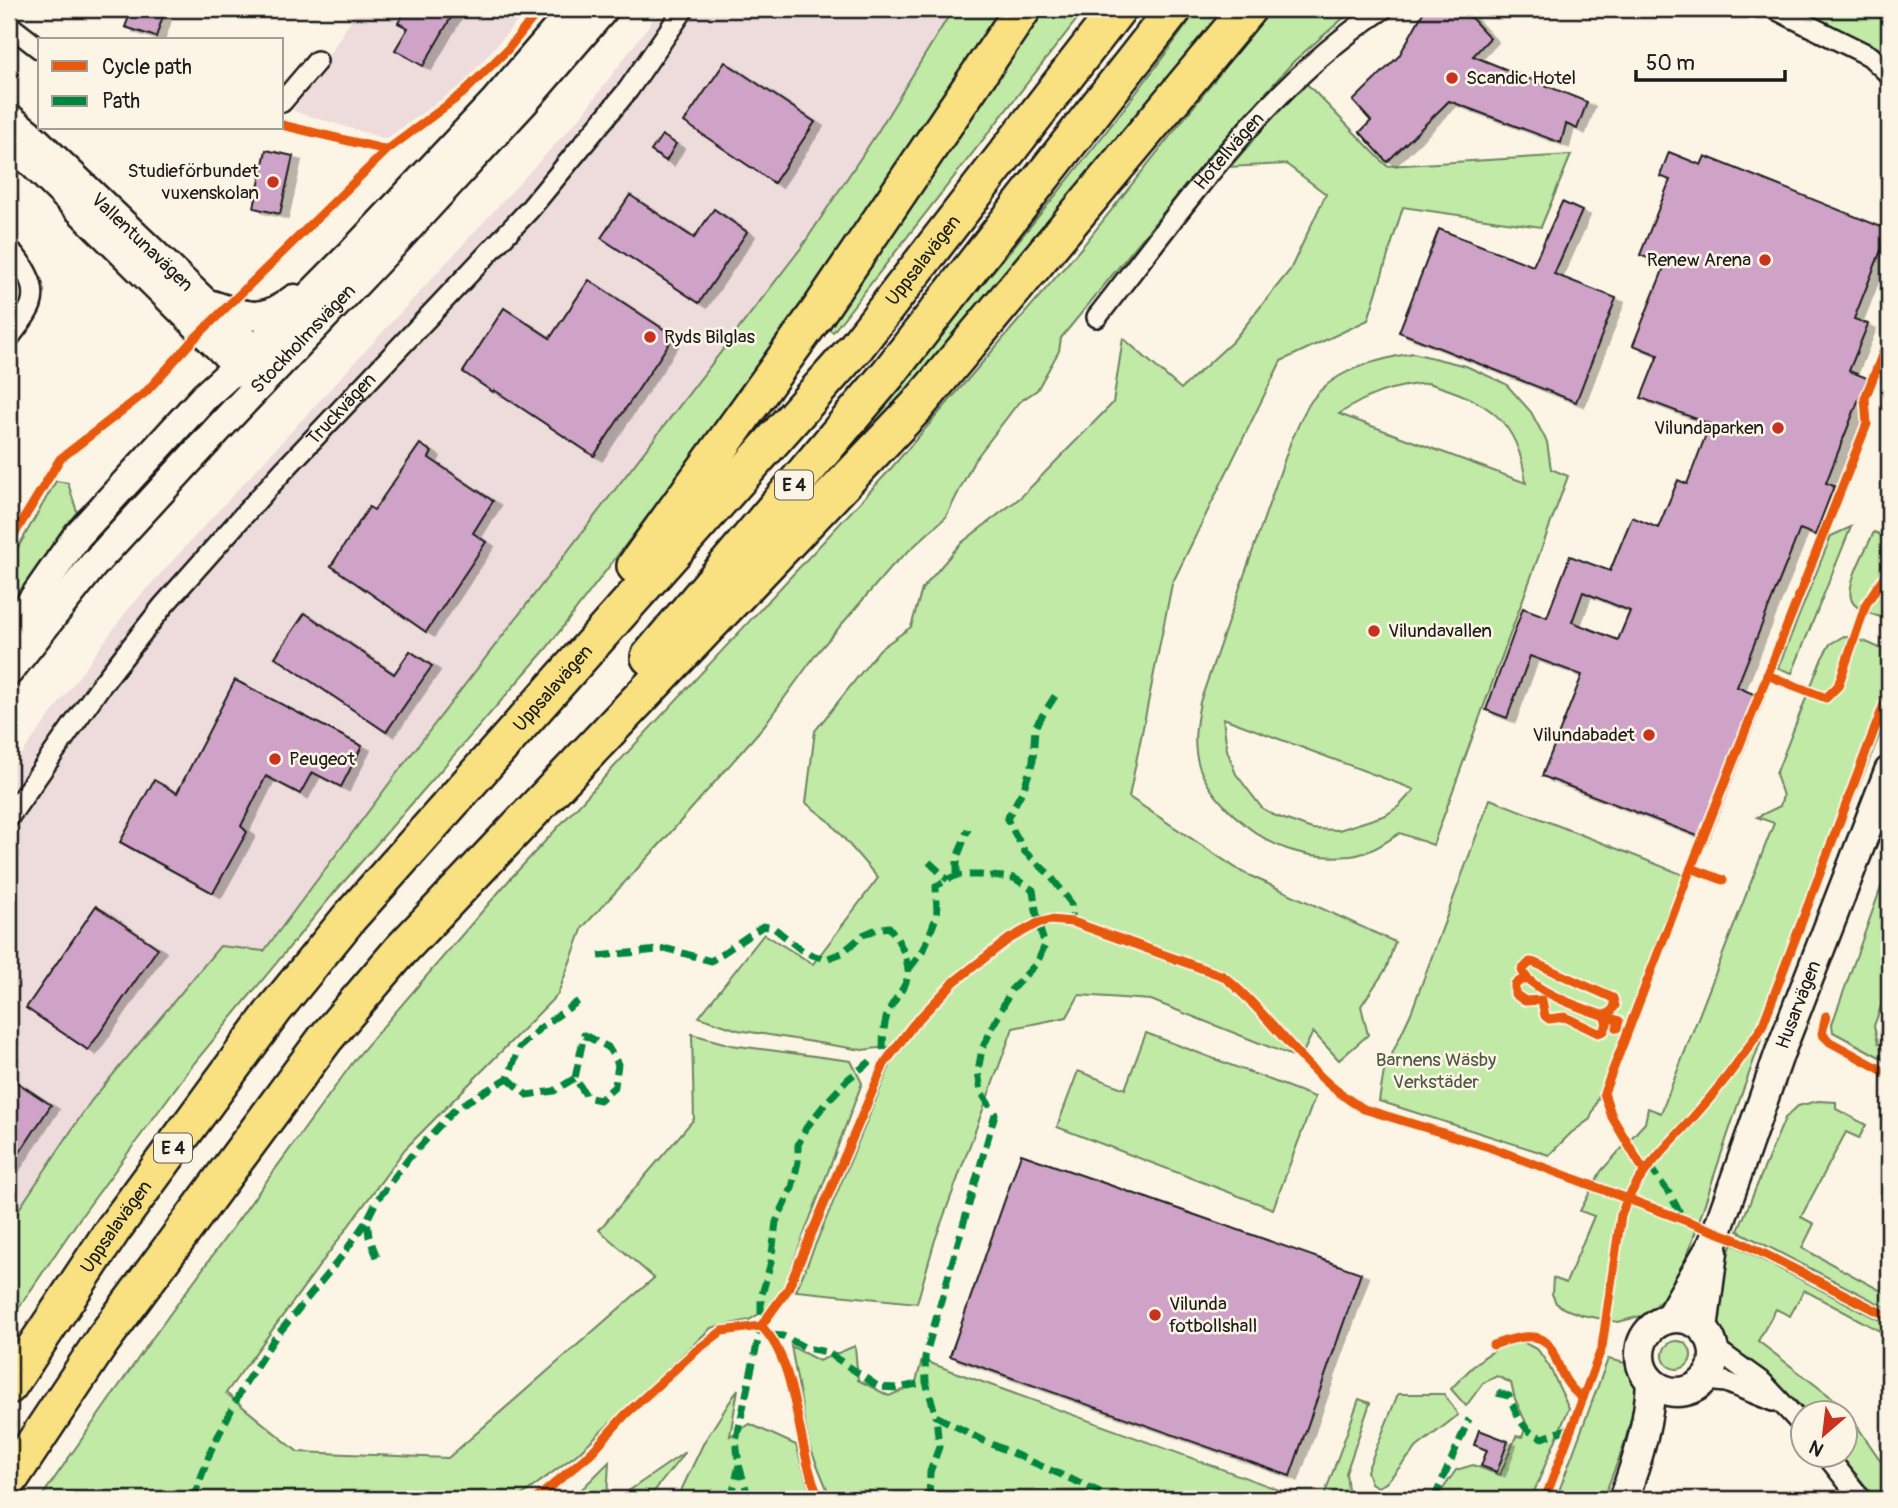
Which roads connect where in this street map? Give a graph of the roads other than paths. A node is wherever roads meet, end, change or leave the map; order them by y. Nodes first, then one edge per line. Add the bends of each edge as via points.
1 (574, 9) edge
2 (604, 9) edge
3 (684, 9) edge
4 (1023, 9) edge
5 (1118, 9) edge
6 (1174, 9) edge
7 (1248, 9) edge
8 (1383, 9) edge
9 (1775, 9) edge
10 (9, 25) edge
11 (38, 47) edge
12 (317, 61) dead end
13 (1889, 74) edge
14 (284, 100) edge
15 (9, 118) edge
16 (9, 138) edge
17 (9, 250) edge
18 (351, 254) junction
19 (206, 303) junction
20 (1097, 317) dead end
21 (9, 338) edge
22 (257, 368) junction
23 (9, 634) edge
24 (9, 671) edge
25 (1889, 771) edge
26 (9, 817) edge
27 (349, 918) junction
28 (400, 951) junction
29 (1713, 1243) junction
30 (1669, 1318) junction
31 (1708, 1338) junction
32 (1651, 1382) junction
33 (9, 1386) edge
34 (1693, 1386) junction
35 (1781, 1404) junction
36 (1790, 1413) edge
37 (1637, 1462) junction
38 (1839, 1470) edge
39 (9, 1481) edge
40 (1623, 1499) edge
41 (1861, 1499) edge

1 - 18 street, Stockholmsvägen via 495,101
2 - 22 street, Stockholmsvägen via 397,240
3 - 26 street, Truckvägen via 628,90 529,210 292,461 163,606
4 - 27 highway via 818,312 609,601
5 - 27 highway, Uppsalavägen / E 4 via 856,347
6 - 28 highway, E 4 via 888,374
7 - 28 highway via 917,406
8 - 20 street, Hotellvägen via 1310,65 1223,157
9 - 13 street via 1870,56
10 - 11 street
12 - 14 street
15 - 19 street, Vallentunavägen
16 - 22 street, Vallentunavägen
17 - 21 street via 26,271 33,295 31,306
18 - 19 street, Stockholmsvägen via 277,312 265,316 234,313
18 - 22 street, Stockholmsvägen
19 - 22 street, Vallentunavägen
22 - 23 street, Stockholmsvägen via 205,396 76,536
22 - 24 street, Stockholmsvägen
25 - 29 street, Husarvägen via 1780,1052
27 - 33 highway, Uppsalavägen / E 4 via 275,1009 120,1220
28 - 39 highway, E 4 via 325,1039 102,1341
29 - 30 street, Husarvägen
29 - 31 street, Husarvägen
30 - 31 street via 1693,1321
30 - 32 street, Husarvägen via 1652,1327 1641,1344 1641,1366
31 - 34 street, Husarvägen via 1713,1364
31 - 35 street via 1763,1383
32 - 34 street via 1665,1390
32 - 37 street
34 - 35 street via 1726,1382
34 - 37 street, Husarvägen
35 - 36 street
37 - 40 street
38 - 41 street

